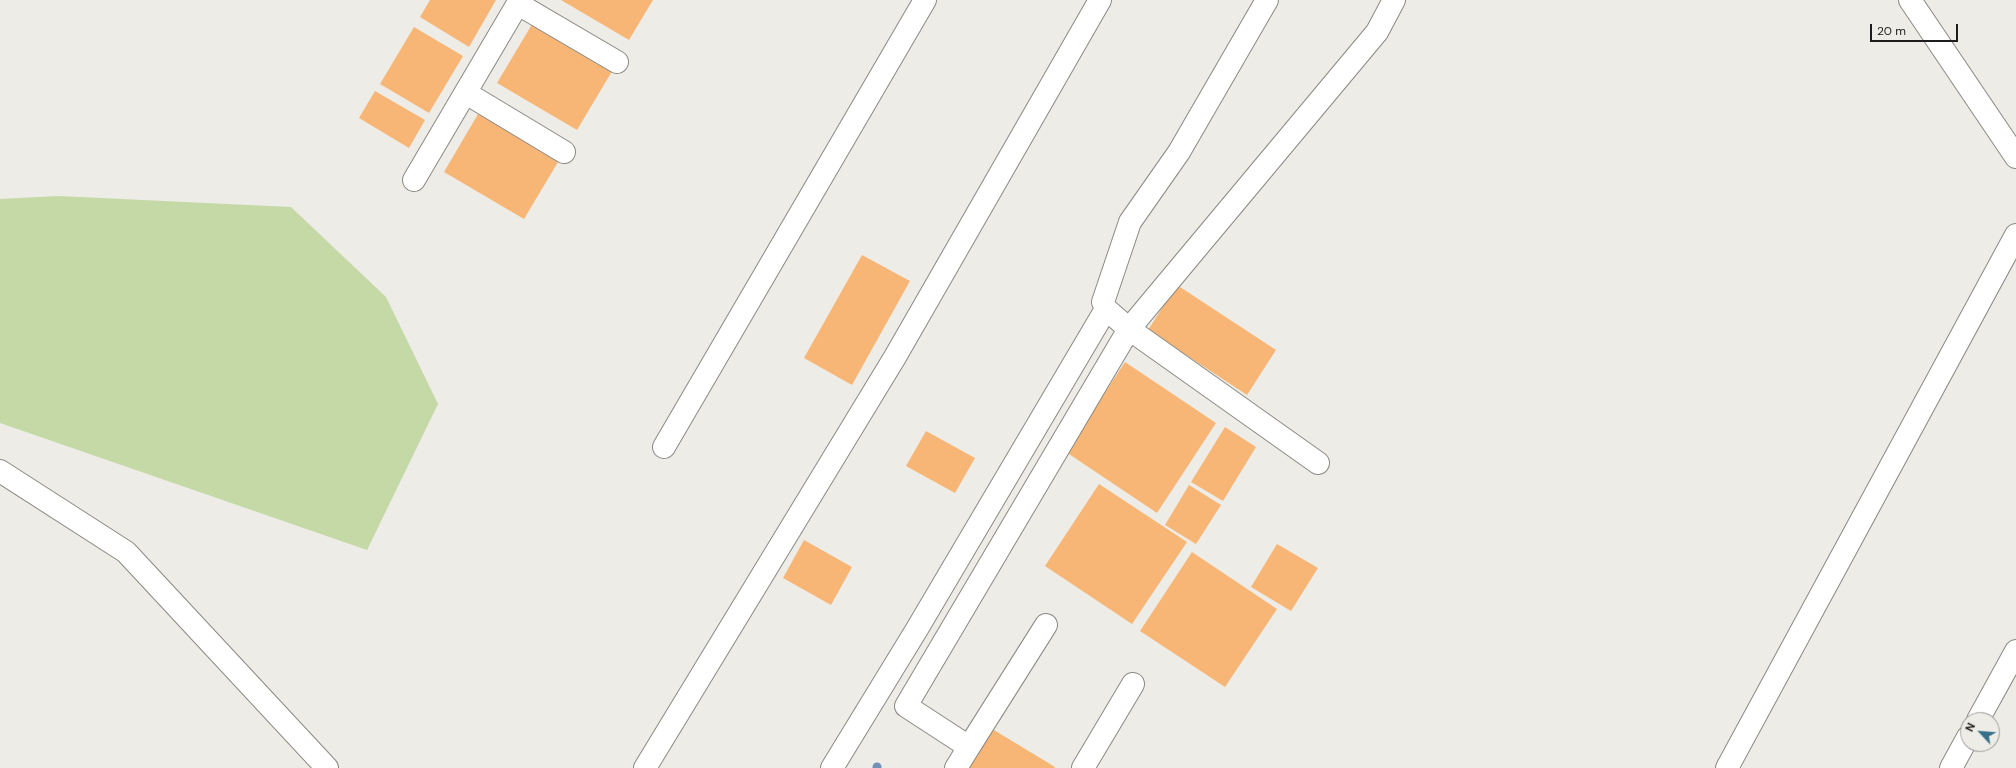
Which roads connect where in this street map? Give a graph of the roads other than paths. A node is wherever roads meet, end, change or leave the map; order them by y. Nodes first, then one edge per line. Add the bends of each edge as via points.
1 (925, 0) edge
2 (1100, 0) edge
3 (1267, 0) edge
4 (1394, 0) edge
5 (1910, 0) edge
6 (519, 2) edge
7 (617, 62) dead end
8 (466, 93) junction
9 (564, 152) dead end
10 (2016, 157) edge
11 (414, 180) dead end
12 (2016, 235) edge
13 (1106, 309) junction
14 (1130, 329) junction
15 (664, 447) dead end
16 (1318, 463) dead end
17 (0, 471) edge
18 (1046, 625) dead end
19 (2016, 651) edge
20 (1133, 684) dead end
21 (1982, 712) edge
22 (969, 747) junction
23 (1960, 752) edge
24 (327, 768) edge
25 (645, 768) edge
26 (832, 768) edge
27 (956, 768) edge
28 (1083, 768) edge
29 (1727, 768) edge
30 (1951, 768) edge

1 - 15 street
2 - 25 street via 895,357
3 - 13 street via 1179,152 1130,222 1103,302
4 - 14 street via 1377,32
5 - 10 street
6 - 7 street
6 - 8 street
8 - 9 street
8 - 11 street
12 - 29 street
13 - 14 street
13 - 26 street
14 - 16 street
14 - 22 street via 906,706
17 - 24 street via 126,552
18 - 22 street
19 - 21 street
20 - 28 street
22 - 27 street
23 - 30 street

